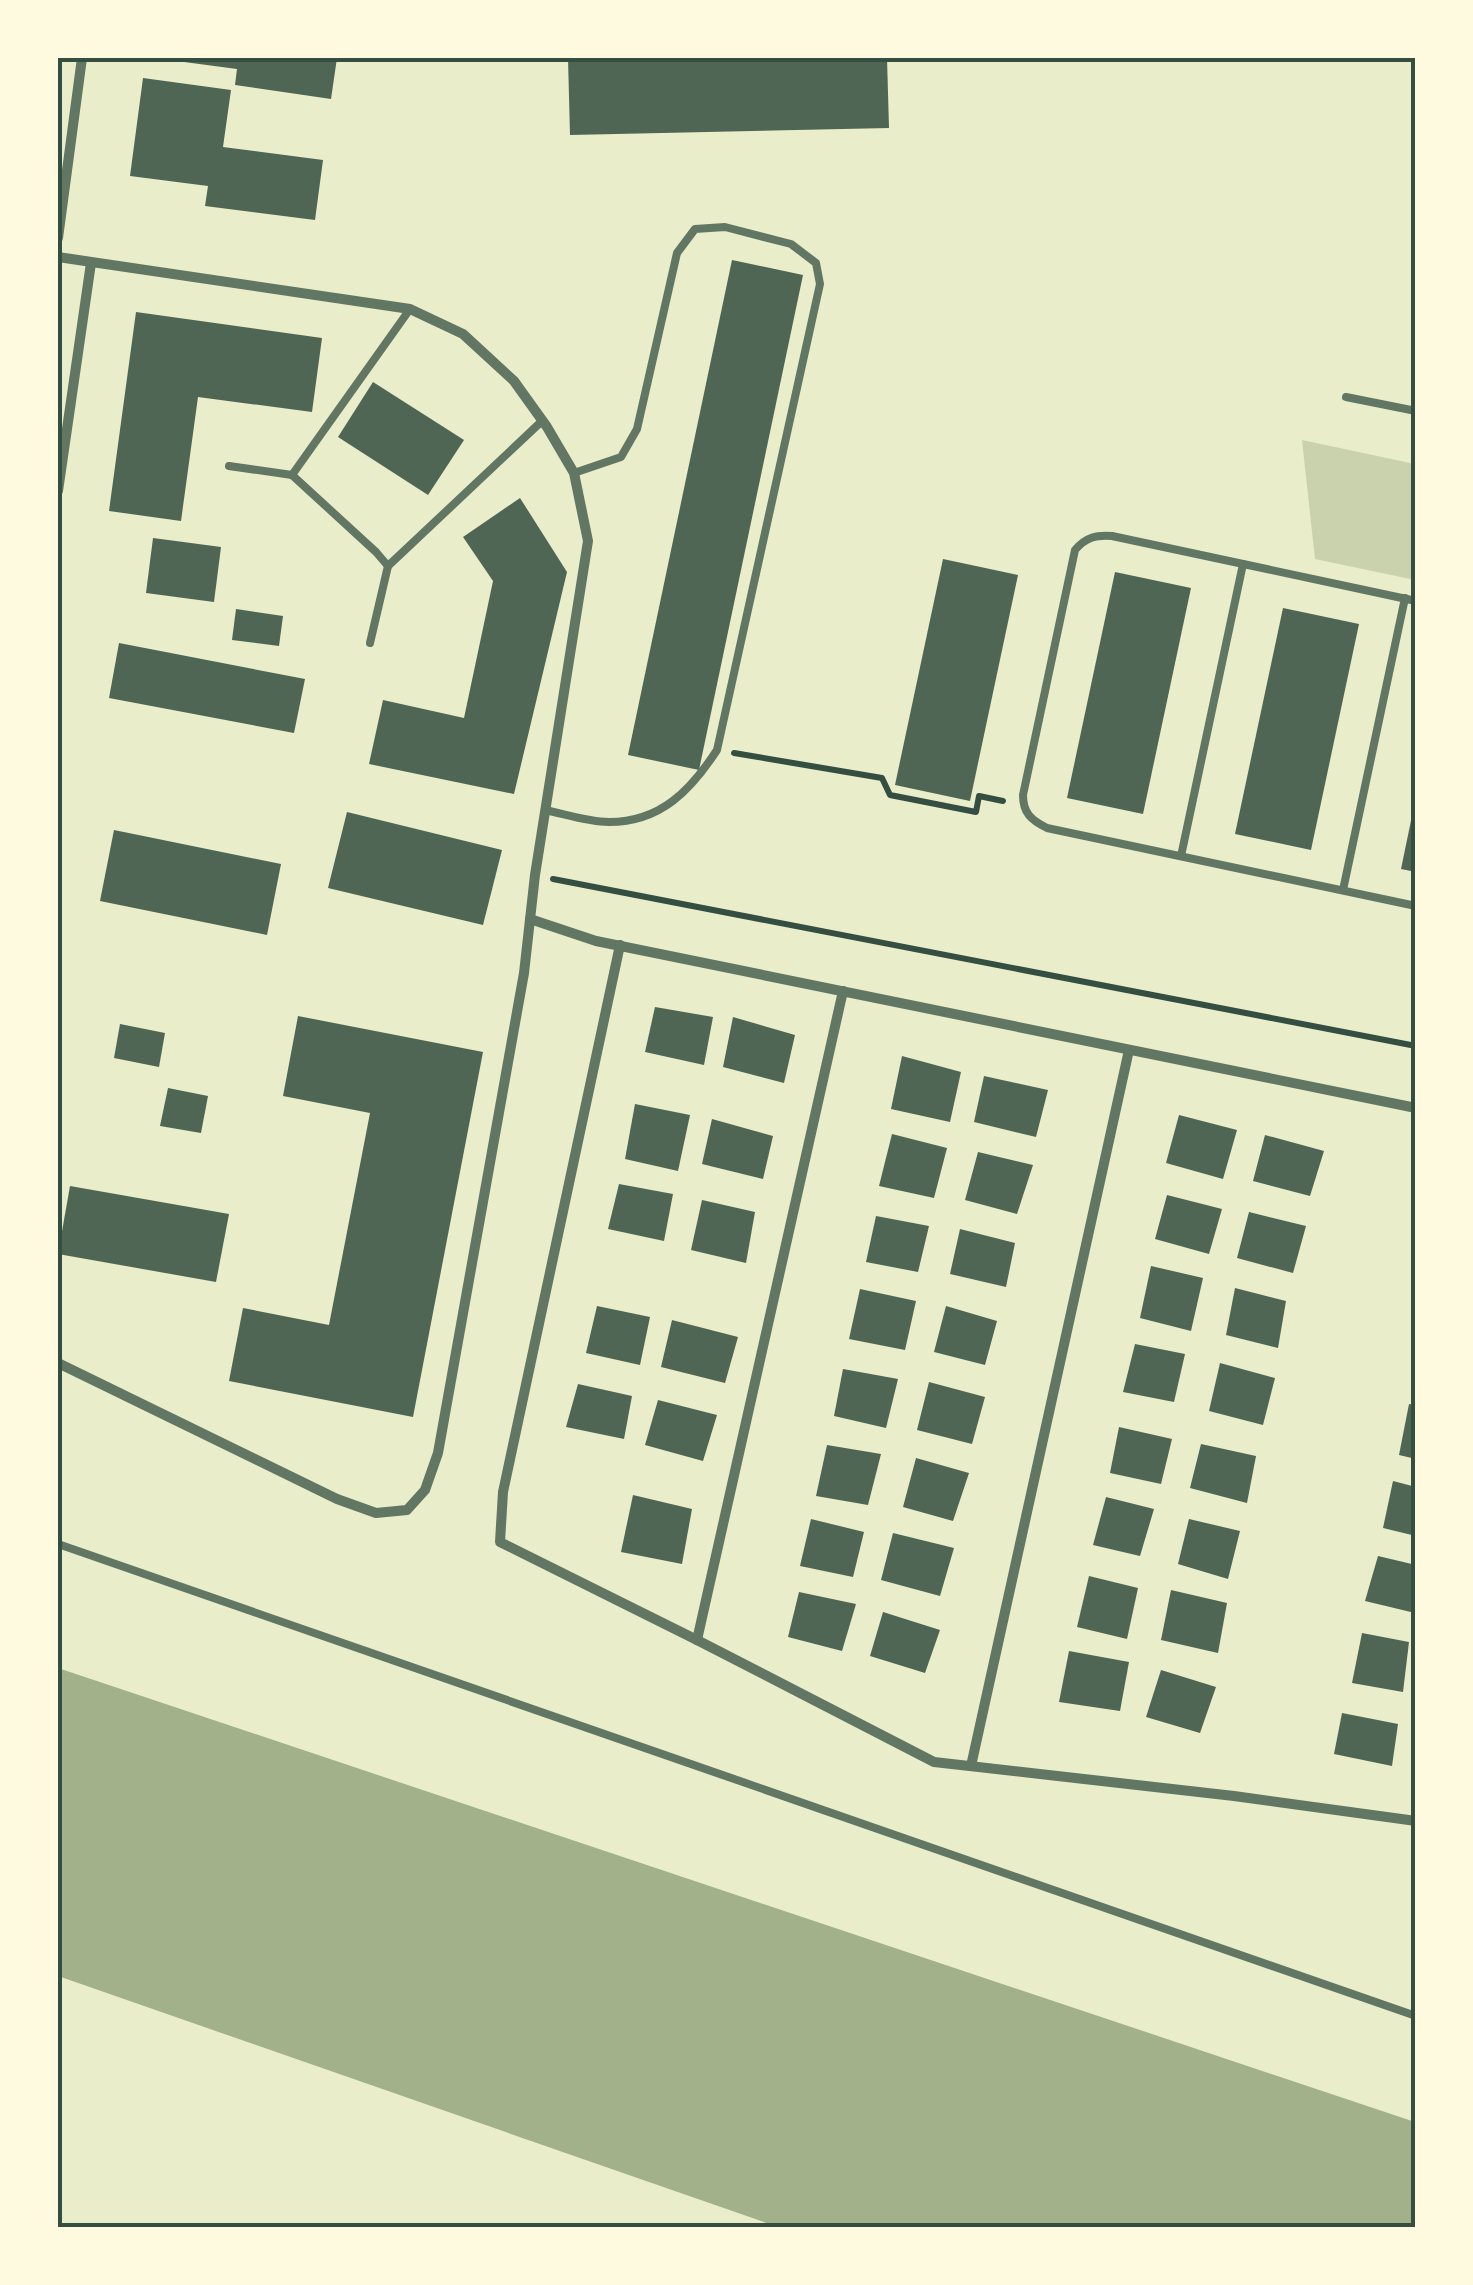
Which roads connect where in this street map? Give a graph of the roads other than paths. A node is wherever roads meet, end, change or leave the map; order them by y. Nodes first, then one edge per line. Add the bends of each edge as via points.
1 (82, 58) edge
2 (58, 238) edge
3 (58, 257) edge
4 (91, 263) junction
5 (410, 309) junction
6 (1346, 396) dead end
7 (1416, 411) edge
8 (542, 421) junction
9 (228, 466) dead end
10 (574, 472) junction
11 (292, 474) junction
12 (58, 491) edge
13 (1244, 564) junction
14 (388, 566) junction
15 (1404, 598) junction
16 (1416, 601) edge
17 (370, 643) dead end
18 (545, 810) junction
19 (1181, 856) junction
20 (1342, 890) junction
21 (1416, 906) edge
22 (530, 920) junction
23 (620, 945) junction
24 (843, 992) junction
25 (1129, 1050) junction
26 (1416, 1108) edge
27 (58, 1363) edge
28 (58, 1544) edge
29 (697, 1640) junction
30 (971, 1766) junction
31 (1416, 1821) edge
32 (1416, 2016) edge

1 - 2 street
3 - 4 street
4 - 5 street
4 - 12 street
5 - 8 street via 463,334 514,382
5 - 11 lane
6 - 7 lane
8 - 10 street
8 - 14 lane
9 - 11 lane
10 - 18 street via 588,540
10 - 18 lane via 621,457 636,429 677,252 695,229 724,227 791,244 816,263 820,284 718,750 671,804 641,818 608,822
11 - 14 lane
13 - 15 lane
13 - 19 lane
13 - 19 lane via 1112,536 1098,535 1076,550 1023,805 1047,828
14 - 17 lane
15 - 16 lane
15 - 20 lane
18 - 22 street
19 - 20 lane
20 - 21 lane
22 - 23 street
22 - 27 street via 438,1454 425,1490 407,1510 376,1513 337,1499
23 - 24 street
23 - 29 street via 503,1492 500,1542
24 - 25 street
24 - 29 street
25 - 26 street
25 - 30 street
28 - 32 lane
29 - 30 street via 934,1762
30 - 31 street

